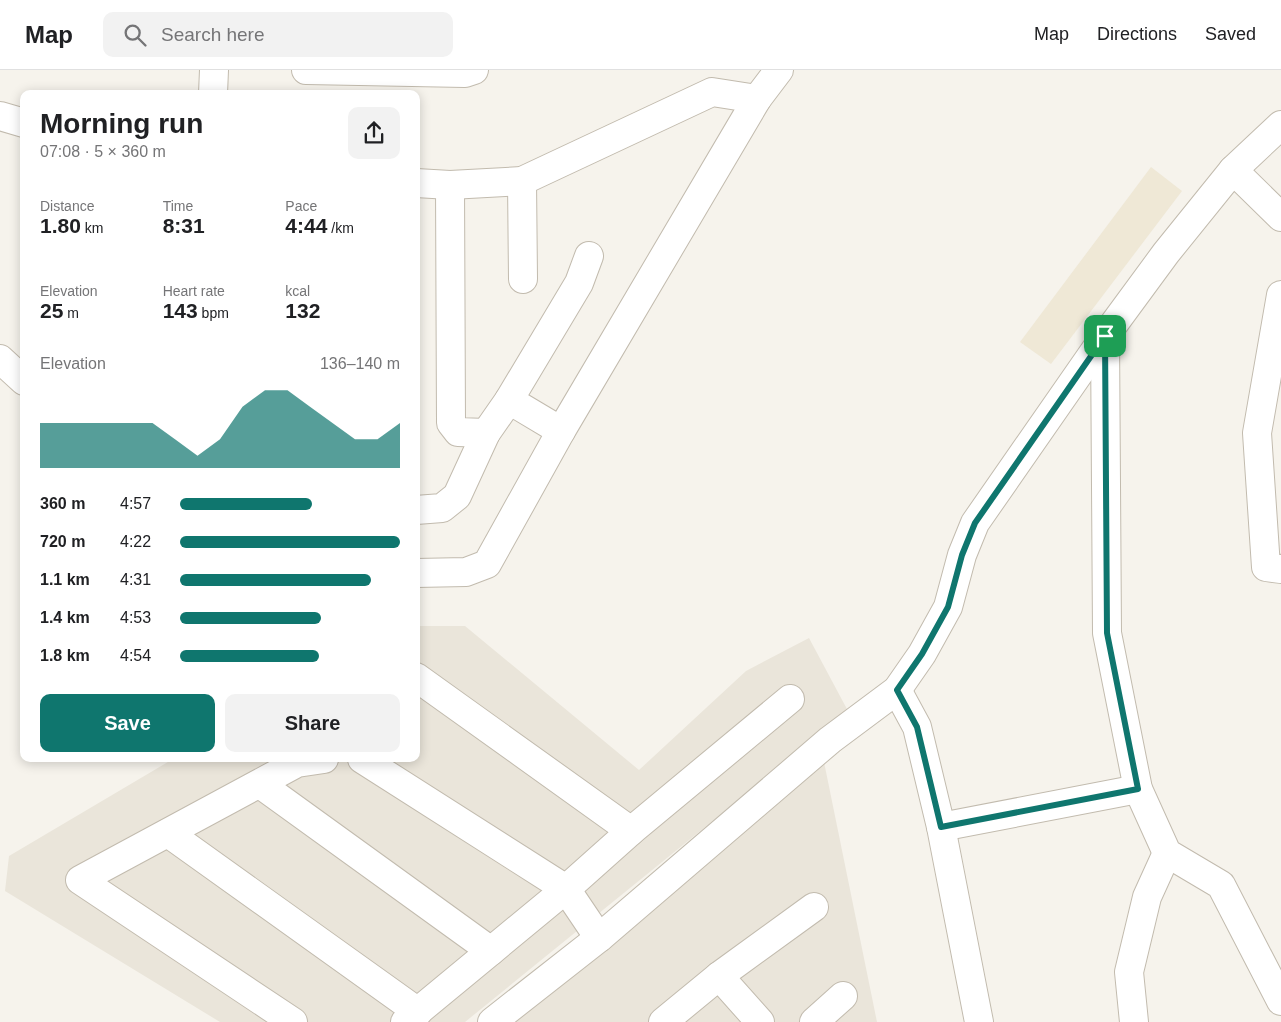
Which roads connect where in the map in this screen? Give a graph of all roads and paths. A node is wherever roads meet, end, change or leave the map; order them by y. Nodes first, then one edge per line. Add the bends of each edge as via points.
1 (214, 70) edge
2 (306, 70) edge
3 (474, 70) edge
4 (778, 70) edge
5 (213, 90) edge
6 (757, 100) junction
7 (0, 116) edge
8 (20, 122) edge
9 (1281, 125) edge
10 (1233, 170) junction
11 (522, 181) junction
12 (420, 183) edge
13 (450, 185) junction
14 (1281, 217) edge
15 (589, 256) dead end
16 (523, 279) dead end
17 (1281, 295) edge
18 (1105, 336) junction
19 (0, 359) edge
20 (20, 377) edge
21 (509, 400) junction
22 (561, 431) junction
23 (486, 433) junction
24 (420, 510) edge
25 (1281, 569) edge
26 (420, 573) edge
27 (420, 680) edge
28 (897, 690) junction
29 (790, 699) dead end
30 (295, 762) edge
31 (367, 762) edge
32 (260, 784) junction
33 (1138, 789) junction
34 (941, 827) junction
35 (631, 831) junction
36 (168, 833) junction
37 (1167, 853) junction
38 (566, 889) junction
39 (814, 907) dead end
40 (599, 938) junction
41 (490, 951) junction
42 (719, 976) junction
43 (843, 996) dead end
44 (1281, 1001) edge
45 (411, 1017) edge
46 (293, 1022) edge
47 (492, 1022) edge
48 (663, 1022) edge
49 (760, 1022) edge
50 (814, 1022) edge
51 (979, 1022) edge
52 (1134, 1022) edge

1 - 5 street
2 - 3 street via 465,73
4 - 6 street
6 - 11 street via 712,92
6 - 22 street
7 - 8 street
9 - 10 street
10 - 14 street
10 - 18 street
11 - 13 street
11 - 16 street
12 - 13 street
13 - 23 street via 451,423 458,432
15 - 21 street via 579,283
17 - 25 street via 1257,433 1266,568
18 - 28 street via 975,523 962,555 948,607
18 - 33 street via 1107,633
19 - 20 street
21 - 22 street
21 - 23 street
22 - 26 street via 487,564 466,572
23 - 24 street via 457,496 442,508
27 - 35 street
28 - 34 street via 917,727
28 - 40 street via 830,740
29 - 35 street
30 - 32 street
31 - 38 street
32 - 36 street
32 - 41 street
33 - 34 street
33 - 37 street
34 - 51 street
35 - 38 street
36 - 45 street
36 - 46 street via 80,880
37 - 44 street via 1221,885
37 - 52 street via 1147,897 1129,972
38 - 40 street
38 - 41 street
39 - 42 street
40 - 47 street
41 - 45 street
42 - 48 street
42 - 49 street
43 - 50 street

